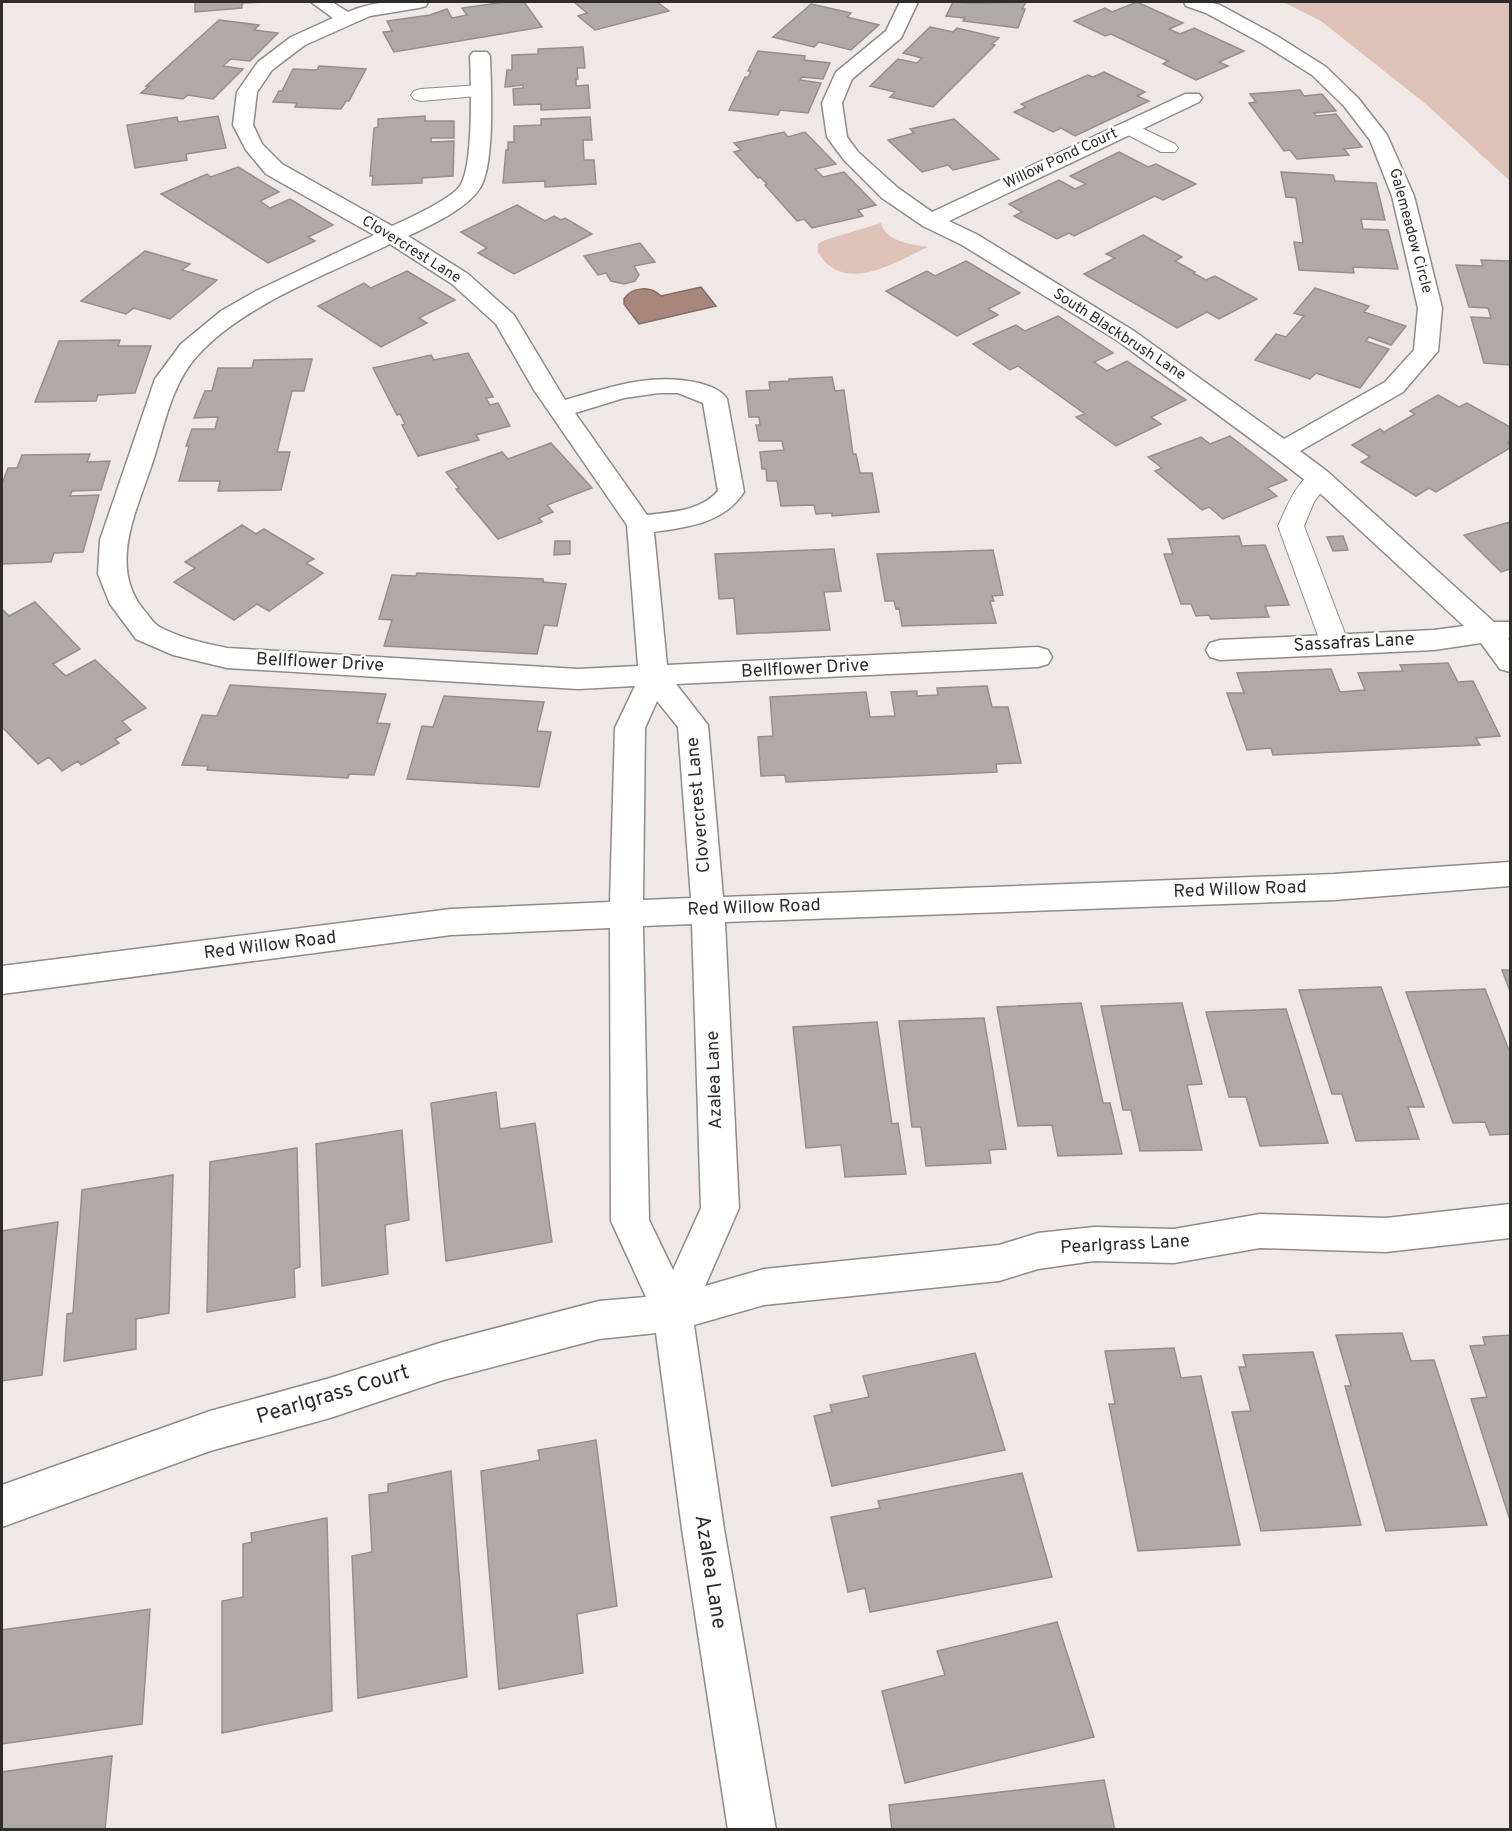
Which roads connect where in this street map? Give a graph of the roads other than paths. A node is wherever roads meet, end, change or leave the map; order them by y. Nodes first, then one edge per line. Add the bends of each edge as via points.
1 (320, 2) edge
2 (419, 2) edge
3 (909, 2) edge
4 (1193, 2) edge
5 (345, 18) junction
6 (480, 56) dead end
7 (481, 91) junction
8 (421, 94) dead end
9 (1192, 98) dead end
10 (1129, 128) junction
11 (1168, 148) dead end
12 (931, 221) junction
13 (391, 235) junction
14 (561, 409) junction
15 (1283, 450) junction
16 (1318, 478) junction
17 (640, 525) junction
18 (1499, 631) edge
19 (1335, 644) junction
20 (1220, 650) dead end
21 (1038, 657) dead end
22 (1510, 662) edge
23 (654, 677) junction
24 (1510, 874) edge
25 (708, 910) junction
26 (626, 913) junction
27 (2, 980) edge
28 (1510, 1221) edge
29 (673, 1313) junction
30 (2, 1506) edge
31 (752, 1830) edge

1 - 5 street
2 - 5 street, Clovercrest Lane
3 - 12 street, South Blackbrush Lane via 894,34 843,76 832,103 837,137 851,156 890,193
4 - 15 street, Galemeadow Circle via 1270,40 1319,71 1373,129 1403,196 1430,308 1426,351 1394,387
5 - 13 street, Clovercrest Lane via 298,41 266,66 247,92 243,125 253,146 274,169
6 - 7 street
7 - 8 lane
7 - 13 street, Bellflower Drive via 477,167 471,186 462,196
9 - 10 street, Willow Pond Court
10 - 11 lane
10 - 12 street, Willow Pond Court
12 - 15 street, South Blackbrush Lane via 970,240 1126,336
13 - 14 street, Clovercrest Lane via 460,279 506,320
13 - 23 street, Bellflower Drive via 229,316 190,349 167,379 114,540 112,574 124,604 146,632 183,648 227,658 578,679
14 - 17 street, Clovercrest Lane
14 - 17 street via 654,384 689,387 715,399 731,492 726,501 710,510
15 - 16 street, South Blackbrush Lane
16 - 18 street, South Blackbrush Lane
16 - 19 lane via 1291,526
17 - 23 street, Clovercrest Lane
18 - 19 street, Sassafras Lane via 1434,640
18 - 22 street, South Blackbrush Lane
19 - 20 street, Sassafras Lane
21 - 23 street, Bellflower Drive
23 - 25 street, Clovercrest Lane via 693,725
23 - 26 street via 630,728
24 - 25 street, Red Willow Road via 1334,887
25 - 26 street, Red Willow Road
25 - 29 street, Azalea Lane via 720,1209
26 - 27 street, Red Willow Road via 451,922
26 - 29 street, Azalea Lane via 630,1221
28 - 29 street, Pearlgrass Lane via 1386,1235 1260,1231 1174,1245 1094,1244 1038,1251 999,1263 764,1287
29 - 30 street, Pearlgrass Court via 599,1320 443,1360 330,1398 210,1431
29 - 31 street, Azalea Lane via 703,1530

